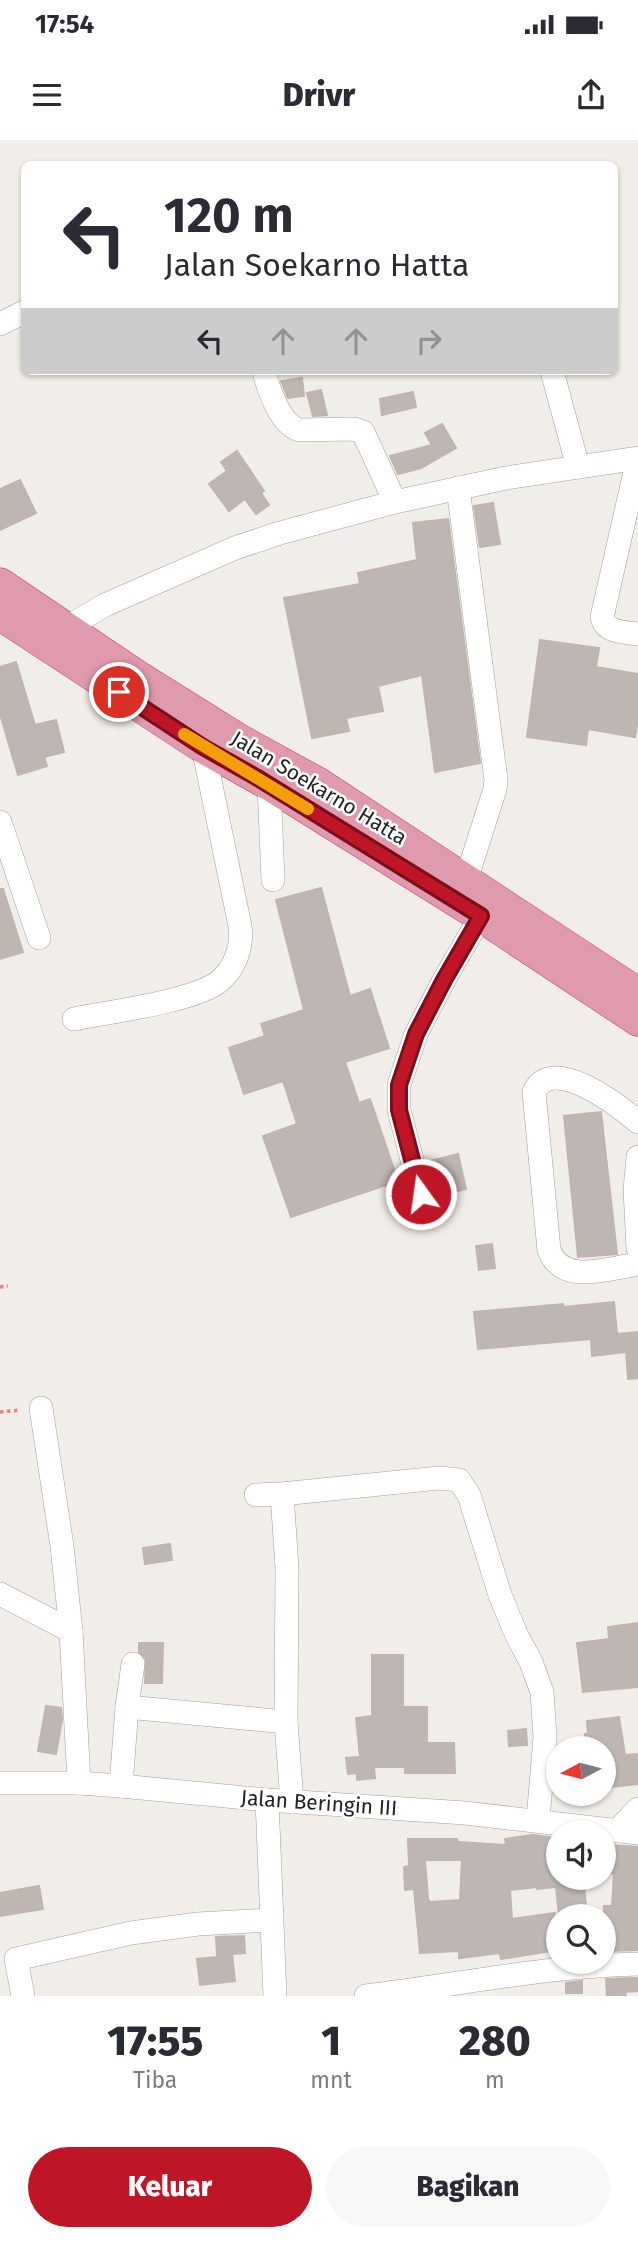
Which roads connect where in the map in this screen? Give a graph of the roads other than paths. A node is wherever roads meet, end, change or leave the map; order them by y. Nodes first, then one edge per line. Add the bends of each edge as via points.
1 (21, 314) edge
2 (0, 324) edge
3 (265, 375) edge
4 (553, 375) edge
5 (638, 459) edge
6 (578, 467) junction
7 (458, 488) junction
8 (395, 502) junction
9 (0, 584) edge
10 (3, 619) edge
11 (66, 628) junction
12 (638, 634) edge
13 (203, 747) junction
14 (236, 751) junction
15 (269, 785) junction
16 (0, 822) edge
17 (273, 880) dead end
18 (466, 880) junction
19 (481, 916) junction
20 (39, 938) dead end
21 (638, 994) edge
22 (74, 1019) dead end
23 (638, 1020) edge
24 (638, 1122) edge
25 (638, 1157) edge
26 (421, 1194) dead end
27 (638, 1248) edge
28 (638, 1262) edge
29 (41, 1408) dead end
30 (282, 1494) junction
31 (256, 1495) dead end
32 (0, 1594) edge
33 (71, 1630) junction
34 (133, 1664) dead end
35 (127, 1707) junction
36 (286, 1722) junction
37 (0, 1783) edge
38 (79, 1783) junction
39 (121, 1786) junction
40 (267, 1800) junction
41 (292, 1801) junction
42 (638, 1809) edge
43 (538, 1820) junction
44 (628, 1832) edge
45 (271, 1920) junction
46 (8, 1960) edge
47 (638, 1964) edge
48 (23, 1996) edge
49 (275, 1996) edge
50 (366, 1996) edge

1 - 2 street
3 - 8 street via 276,404 294,429 363,432
4 - 6 street
5 - 6 street
5 - 12 street via 602,617 608,629
6 - 7 street
7 - 8 street
7 - 18 street via 496,780
8 - 11 street via 235,548 105,605
9 - 11 highway, Jalan Soekarno Hatta
10 - 13 highway, Jalan Soekarno Hatta
11 - 14 highway, Jalan Soekarno Hatta
13 - 14 highway, Jalan Soekarno Hatta
13 - 22 street via 241,948 225,975 207,988
14 - 15 highway, Jalan Soekarno Hatta
14 - 18 highway, Jalan Soekarno Hatta via 319,784
15 - 17 street
15 - 19 highway, Jalan Soekarno Hatta
16 - 20 street
18 - 21 highway, Jalan Soekarno Hatta
19 - 23 highway, Jalan Soekarno Hatta
19 - 26 street via 416,1034 399,1085 399,1110
24 - 28 street via 571,1080 545,1080 534,1092 551,1257 570,1272
25 - 27 street
29 - 33 street
30 - 31 street
30 - 36 street
30 - 43 street via 439,1478 453,1478 464,1485 500,1595 542,1692 545,1737
32 - 33 street
33 - 38 street
34 - 35 street
35 - 36 street
35 - 39 street
36 - 41 street
37 - 38 street, Jalan Beringin III
38 - 39 street, Jalan Beringin III
39 - 40 street, Jalan Beringin III
40 - 41 street, Jalan Beringin III
40 - 45 street
41 - 43 street, Jalan Beringin III
42 - 44 street
43 - 44 street, Jalan Beringin III
45 - 46 street via 131,1933
45 - 49 street
46 - 48 street
47 - 50 street via 549,1970

